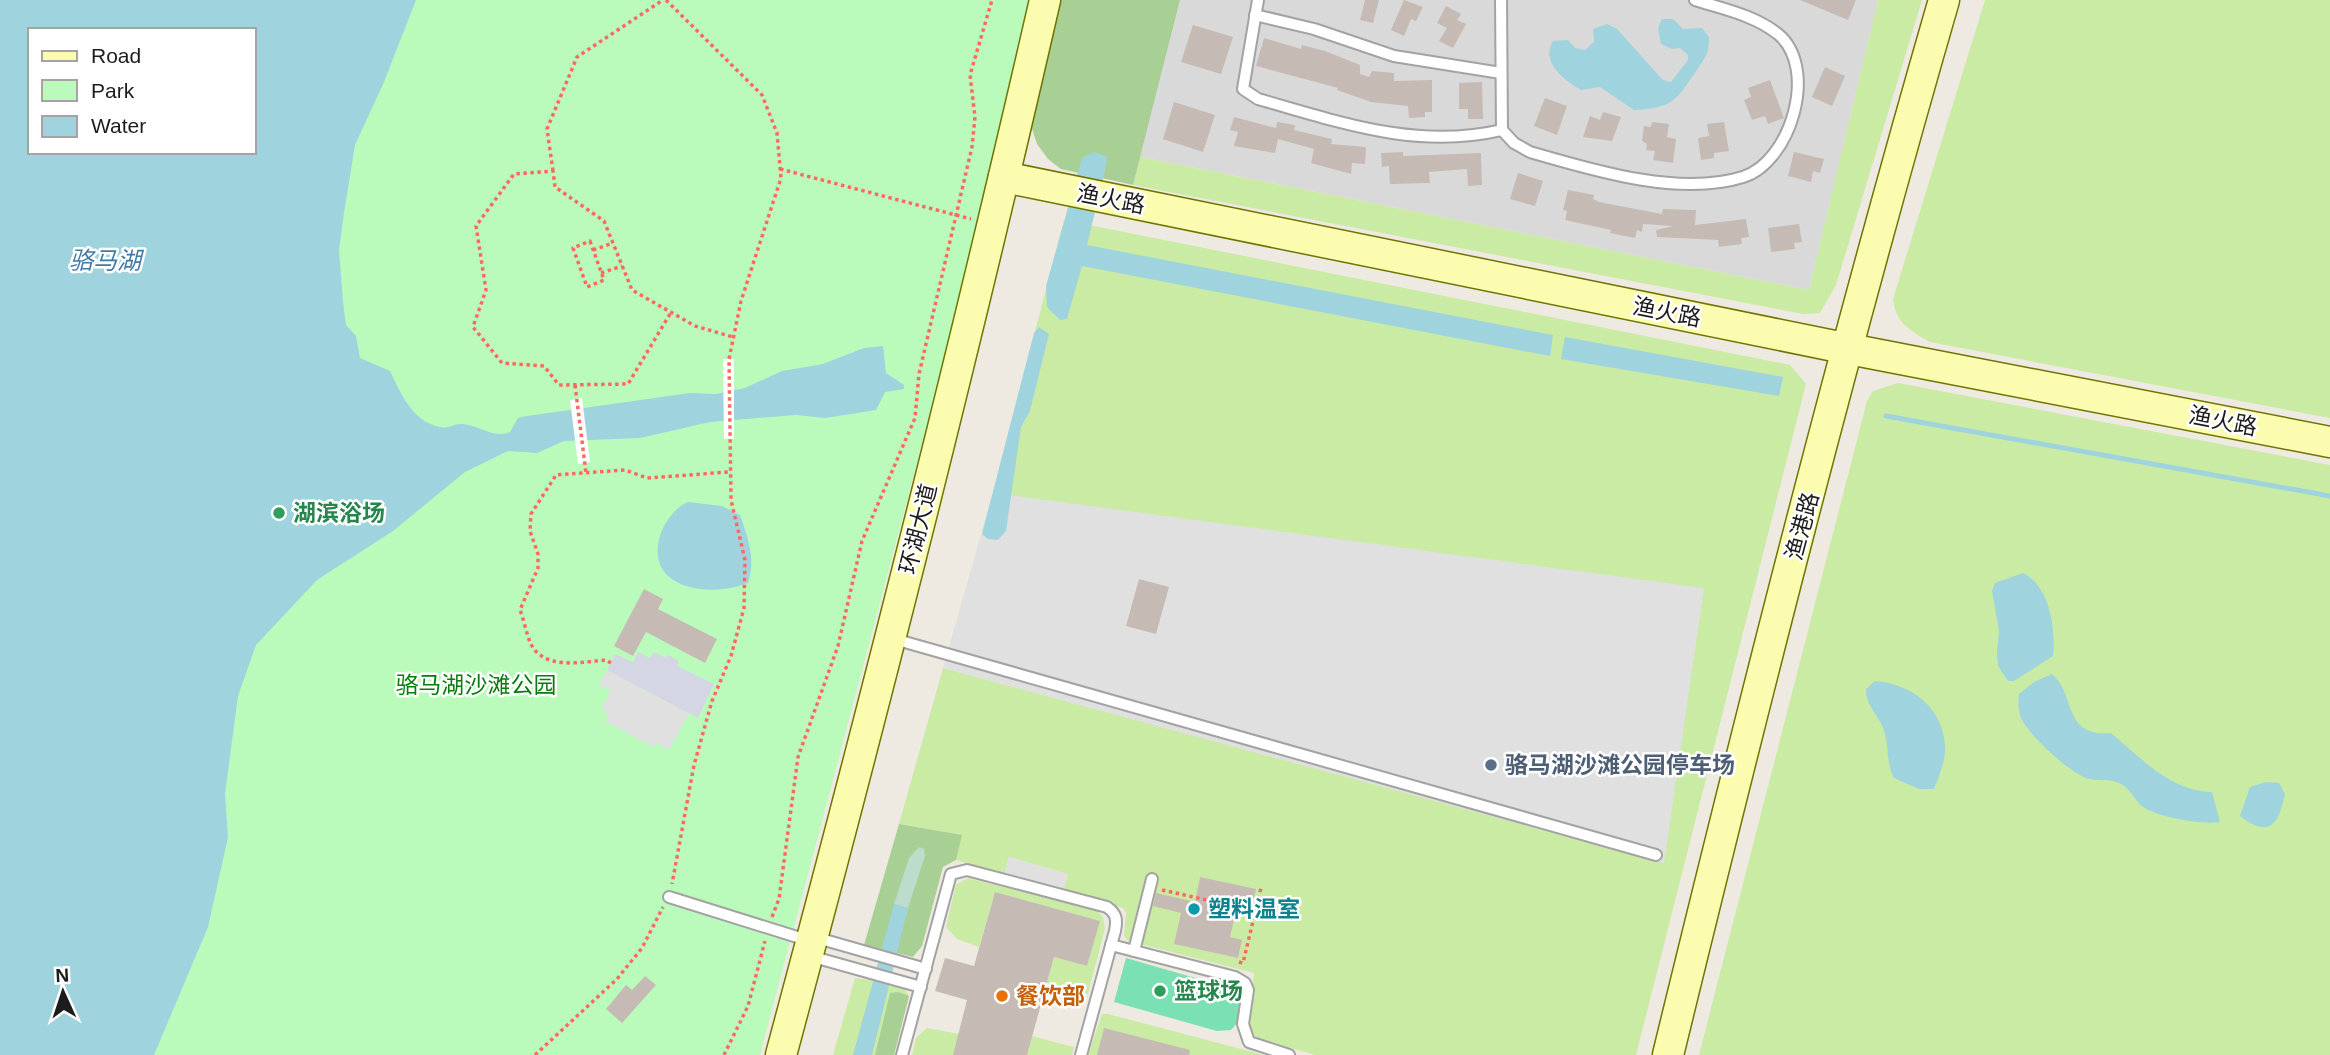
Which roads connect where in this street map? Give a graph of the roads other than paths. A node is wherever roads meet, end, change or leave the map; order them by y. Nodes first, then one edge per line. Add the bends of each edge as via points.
1 (1045, 0) edge
2 (1258, 0) edge
3 (1501, 0) edge
4 (1695, 0) edge
5 (1944, 0) edge
6 (1255, 15) junction
7 (1501, 73) junction
8 (1502, 130) junction
9 (1004, 177) junction
10 (1849, 349) junction
11 (2330, 442) edge
12 (891, 638) junction
13 (1656, 855) dead end
14 (1151, 883) road end
15 (669, 897) road end
16 (810, 944) junction
17 (1111, 945) junction
18 (1134, 951) junction
19 (926, 969) junction
20 (921, 987) junction
21 (781, 1055) edge
22 (902, 1055) edge
23 (1081, 1055) edge
24 (1289, 1055) edge
25 (1668, 1055) edge

1 - 9 street, 环湖大道
2 - 6 lane
3 - 7 lane
4 - 8 lane via 1750,17 1779,35 1791,53 1797,82 1789,129 1776,154 1761,169 1742,178 1646,182 1530,152
5 - 10 street, 渔港路
6 - 7 lane via 1394,56
6 - 8 lane via 1243,89 1258,99 1373,131 1442,139
7 - 8 lane
9 - 10 street, 渔火路
9 - 12 street, 环湖大道
10 - 11 street, 渔火路
10 - 25 street, 渔港路 via 1744,744
12 - 13 lane
12 - 16 street, 环湖大道
14 - 18 lane
15 - 16 lane
16 - 19 lane
16 - 20 lane
16 - 21 street, 环湖大道
17 - 18 lane
17 - 19 lane via 1117,919 1107,907 960,871 951,874
17 - 23 lane
18 - 24 lane via 1245,983 1243,1033 1248,1042
19 - 20 lane
20 - 22 lane

